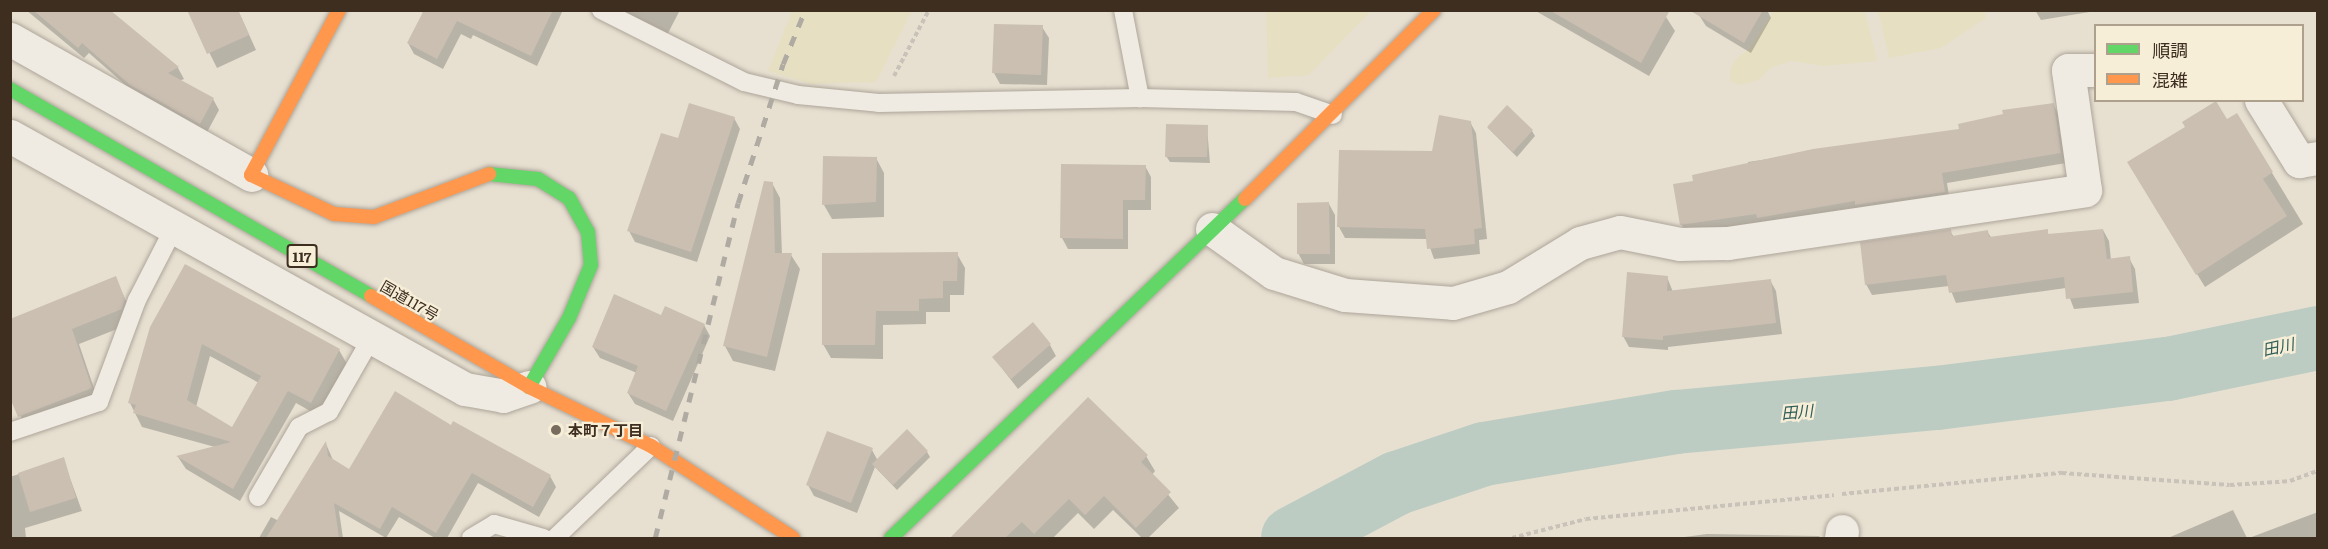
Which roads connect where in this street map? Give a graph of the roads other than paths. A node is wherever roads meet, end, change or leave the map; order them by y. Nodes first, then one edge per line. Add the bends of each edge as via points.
1 (339, 10) edge
2 (601, 10) edge
3 (1123, 10) edge
4 (1434, 10) edge
5 (10, 39) edge
6 (2094, 70) edge
7 (10, 89) edge
8 (1140, 98) junction
9 (2262, 102) edge
10 (1333, 115) junction
11 (10, 136) edge
12 (2318, 158) edge
13 (251, 174) junction
14 (174, 228) junction
15 (1212, 229) junction
16 (372, 337) junction
17 (529, 387) junction
18 (10, 432) edge
19 (651, 446) junction
20 (258, 497) dead end
21 (471, 538) edge
22 (543, 538) edge
23 (555, 538) edge
24 (793, 538) edge
25 (891, 538) edge

1 - 13 main road
2 - 8 lane via 744,82 798,95 879,103
3 - 8 lane
4 - 10 main road
5 - 13 street
6 - 15 street via 2068,70 2085,190 1728,243 1680,244 1620,232 1580,243 1508,287 1453,303 1345,294 1274,273
7 - 17 main road, 国道117号 / 117
8 - 10 lane via 1296,102
9 - 12 street via 2299,161
10 - 15 main road
11 - 14 street
13 - 17 main road via 334,214 374,217 495,172 538,179 569,198 588,232 591,265 569,318
14 - 16 street
14 - 18 lane via 137,300 99,402
15 - 25 main road
16 - 17 street via 465,389 502,396
16 - 20 lane via 329,412 298,427
17 - 19 main road, 国道117号 / 117
19 - 23 lane
19 - 24 main road, 国道117号 / 117
21 - 22 lane via 494,524

